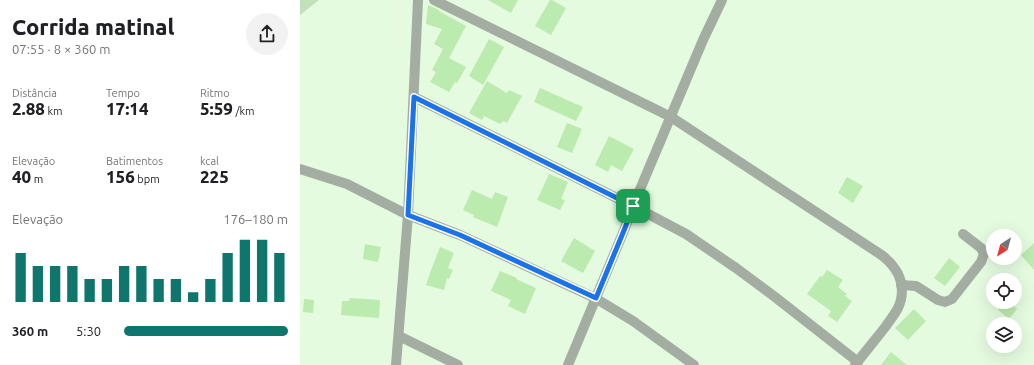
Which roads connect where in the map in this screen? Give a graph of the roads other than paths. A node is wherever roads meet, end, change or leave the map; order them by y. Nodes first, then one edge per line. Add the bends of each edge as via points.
1 (418, 0) edge
2 (434, 0) edge
3 (722, 0) edge
4 (414, 97) junction
5 (671, 117) junction
6 (300, 169) edge
7 (633, 206) junction
8 (408, 215) junction
9 (963, 234) dead end
10 (901, 285) junction
11 (596, 298) junction
12 (399, 336) junction
13 (856, 363) edge
14 (396, 365) edge
15 (458, 365) edge
16 (568, 365) edge
17 (694, 365) edge

1 - 4 street
2 - 5 street
3 - 5 street
4 - 7 street
4 - 8 street
5 - 7 street
5 - 10 street via 880,254 896,270
6 - 8 street via 347,184
7 - 11 street
7 - 13 street via 686,234 736,268
8 - 11 street via 460,235
8 - 12 street
9 - 10 street via 981,248 984,254 981,262 952,299 946,302 938,300 916,286
10 - 13 street via 902,293 898,308
11 - 16 street
11 - 17 street
12 - 14 street
12 - 15 street

